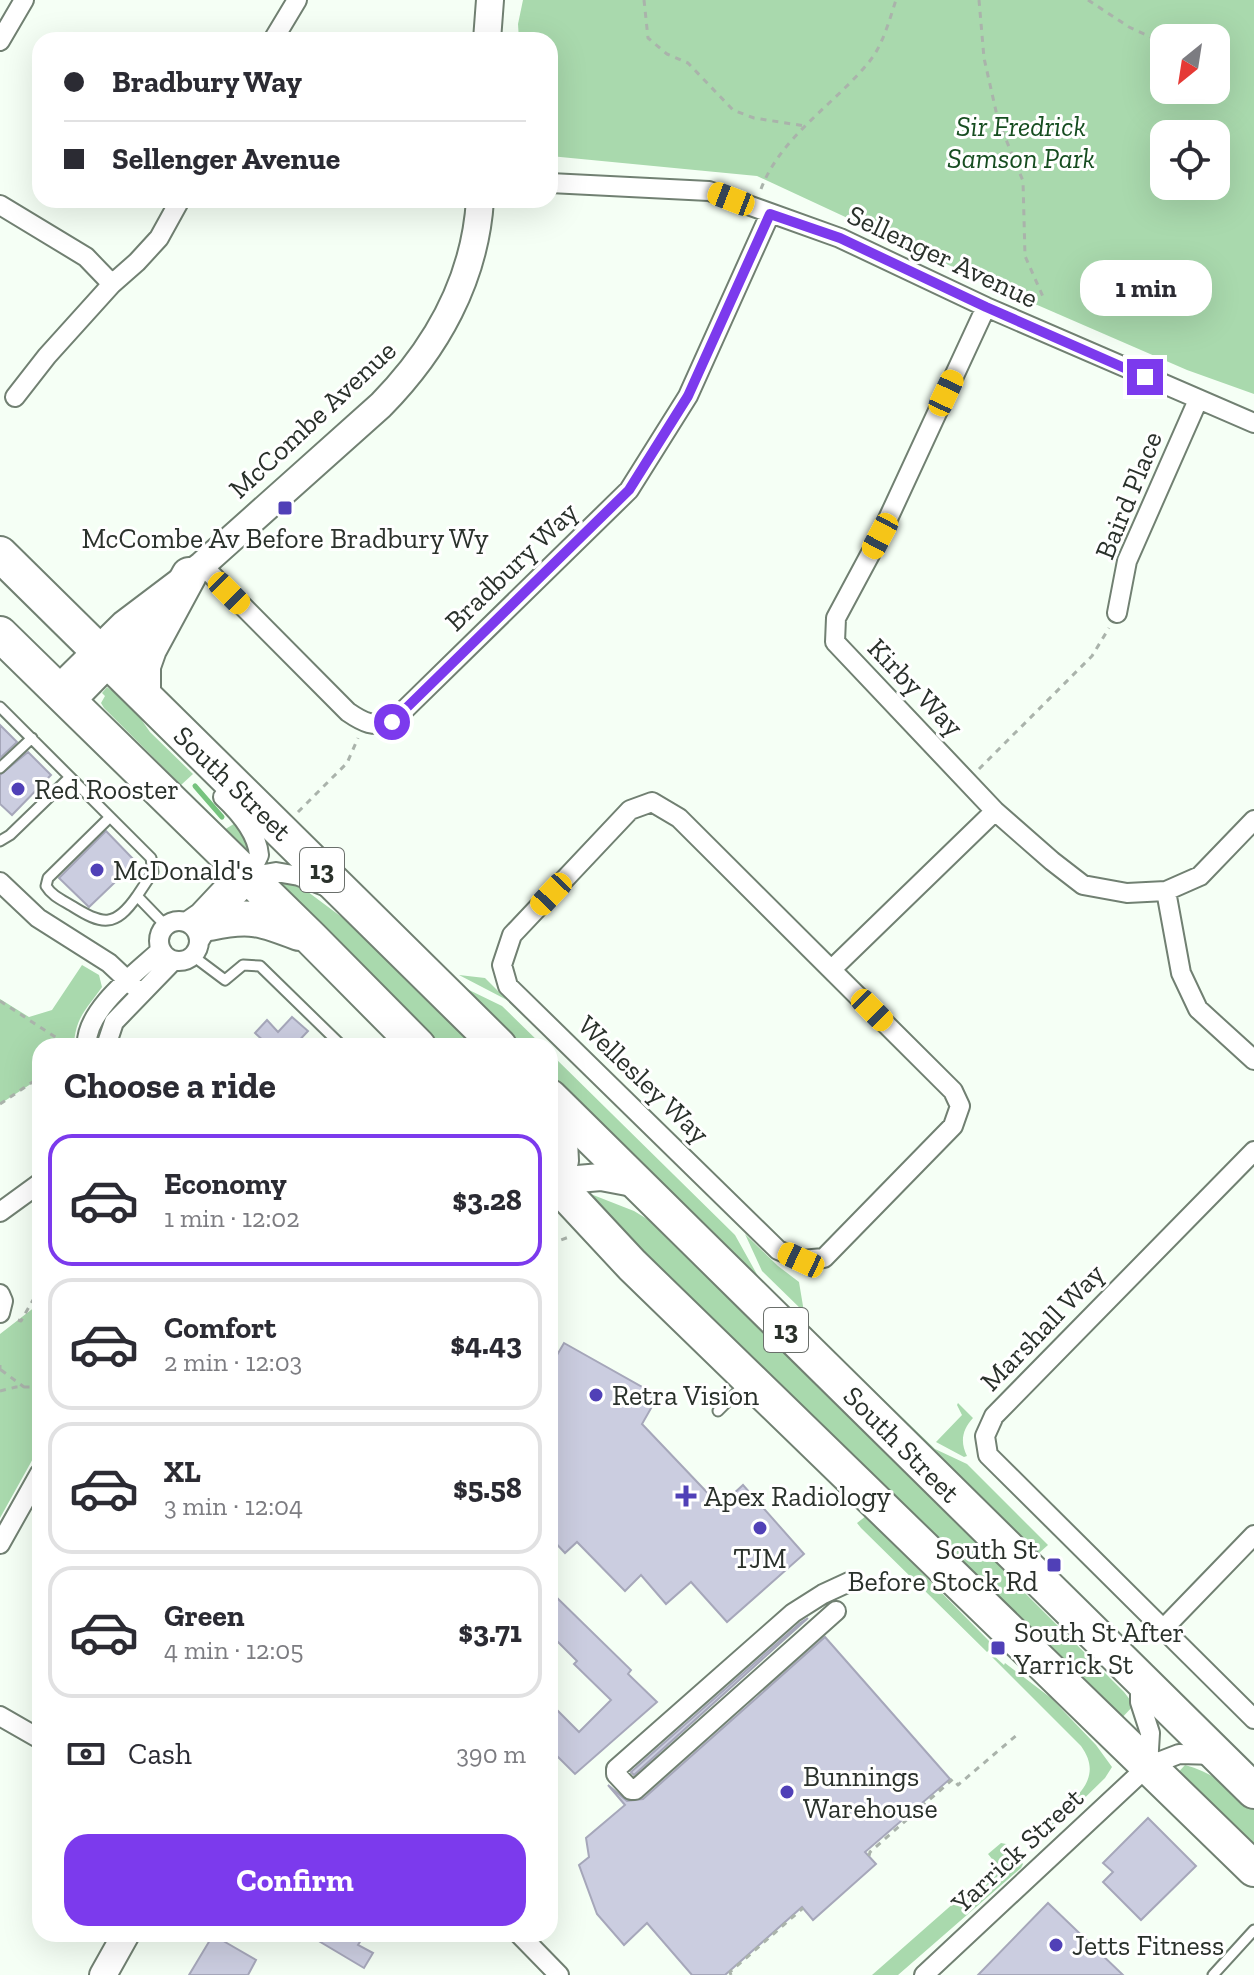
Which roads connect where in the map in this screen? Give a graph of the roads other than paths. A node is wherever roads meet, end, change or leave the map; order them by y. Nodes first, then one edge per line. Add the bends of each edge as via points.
1 (24, 0) edge
2 (297, 0) edge
3 (484, 1) edge
4 (278, 32) edge
5 (486, 32) edge
6 (0, 41) edge
7 (558, 183) edge
8 (0, 205) edge
9 (176, 208) edge
10 (479, 208) edge
11 (762, 211) junction
12 (112, 284) junction
13 (986, 307) junction
14 (15, 397) dead end
15 (1198, 400) junction
16 (1254, 423) edge
17 (0, 554) edge
18 (196, 570) junction
19 (1117, 613) road end
20 (0, 634) edge
21 (104, 656) junction
22 (143, 695) junction
23 (64, 696) junction
24 (0, 707) edge
25 (32, 738) junction
26 (0, 768) edge
27 (70, 777) junction
28 (995, 811) junction
29 (110, 817) junction
30 (1254, 820) edge
31 (0, 841) edge
32 (247, 876) junction
33 (0, 882) edge
34 (1166, 891) junction
35 (137, 896) junction
36 (375, 923) junction
37 (166, 926) junction
38 (197, 935) junction
39 (311, 938) junction
40 (167, 955) junction
41 (832, 969) junction
42 (127, 980) junction
43 (141, 993) junction
44 (88, 1038) edge
45 (109, 1038) edge
46 (334, 1038) edge
47 (409, 1038) edge
48 (491, 1038) edge
49 (1254, 1060) edge
50 (558, 1105) edge
51 (558, 1122) edge
52 (1254, 1151) edge
53 (558, 1172) edge
54 (558, 1182) edge
55 (638, 1184) junction
56 (32, 1189) edge
57 (558, 1190) edge
58 (0, 1212) edge
59 (750, 1379) junction
60 (718, 1411) dead end
61 (32, 1487) edge
62 (1254, 1535) edge
63 (0, 1544) edge
64 (849, 1582) dead end
65 (836, 1611) dead end
66 (1163, 1629) junction
67 (1140, 1679) junction
68 (0, 1716) edge
69 (1254, 1719) edge
70 (32, 1734) edge
71 (1218, 1756) junction
72 (1148, 1766) junction
73 (1254, 1791) edge
74 (1254, 1869) edge
75 (1254, 1930) edge
76 (122, 1942) edge
77 (527, 1942) edge
78 (103, 1975) edge
79 (559, 1975) edge
80 (924, 1975) edge
81 (1213, 1975) edge

1 - 6 street
2 - 4 street
3 - 5 street
7 - 11 street, Sellenger Avenue via 709,191
8 - 12 street via 86,257
9 - 12 street via 159,238
10 - 18 street, McCombe Avenue via 463,281 423,359 381,405
11 - 13 street, Sellenger Avenue via 840,238
11 - 18 street, Bradbury Way via 688,396 629,490 392,722 365,724 348,712
12 - 14 street
13 - 15 street, Sellenger Avenue
13 - 28 street, Kirby Way via 880,536 836,618 835,642
15 - 16 street, Sellenger Avenue
15 - 19 street, Baird Place via 1127,561
17 - 21 highway, South Street / 13
18 - 21 street, McCombe Avenue via 124,624
18 - 22 highway via 149,649
20 - 23 highway, South Street / 13
21 - 22 highway, South Street / 13
21 - 23 street, McCombe Avenue
22 - 32 street via 169,742 236,809 250,831 259,855
22 - 36 highway, South Street / 13
23 - 32 highway, South Street / 13
24 - 25 lane
25 - 26 lane
25 - 27 lane
27 - 29 lane
27 - 31 lane
28 - 34 street, Kirby Way via 1083,885 1127,893
28 - 41 street
29 - 35 lane via 154,865
29 - 35 lane via 46,886 92,918 109,921 124,915
30 - 34 street, Kirby Way via 1200,876
32 - 36 street via 299,876 334,890
32 - 38 street via 241,892
32 - 39 highway, South Street / 13
33 - 42 street via 38,918
34 - 49 street via 1181,973 1198,1009
35 - 37 lane
36 - 48 highway, South Street / 13
37 - 38 street via 179,921
37 - 40 street via 160,936
38 - 39 highway via 237,917
38 - 40 street via 181,962
38 - 46 lane via 225,980 243,965 260,966
39 - 47 highway, South Street / 13
40 - 42 street
40 - 43 street
41 - 41 street, Wellesley Way via 953,1091 960,1106 953,1126 824,1258 801,1260 778,1250 508,986 502,965 512,935 630,810 652,802 679,818
42 - 43 street
42 - 44 street via 90,1025
43 - 45 street via 114,1022
50 - 55 highway, South Street / 13
51 - 53 street via 565,1161
52 - 66 street, Marshall Way via 994,1416 985,1436 988,1455
54 - 55 street via 601,1177
55 - 67 highway, South Street / 13
56 - 58 street
57 - 59 highway, South Street / 13
59 - 60 lane
59 - 72 highway, South Street / 13
61 - 63 street
62 - 66 street
64 - 65 street via 793,1613 616,1774 635,1790
66 - 69 street, Marshall Way
67 - 71 highway, South Street / 13
67 - 72 street via 1140,1702 1150,1733
68 - 70 street
71 - 72 street, Yarrick Street via 1179,1754
71 - 73 highway, South Street / 13
72 - 74 highway, South Street / 13
72 - 80 street, Yarrick Street
75 - 81 lane
76 - 78 street
77 - 79 street

